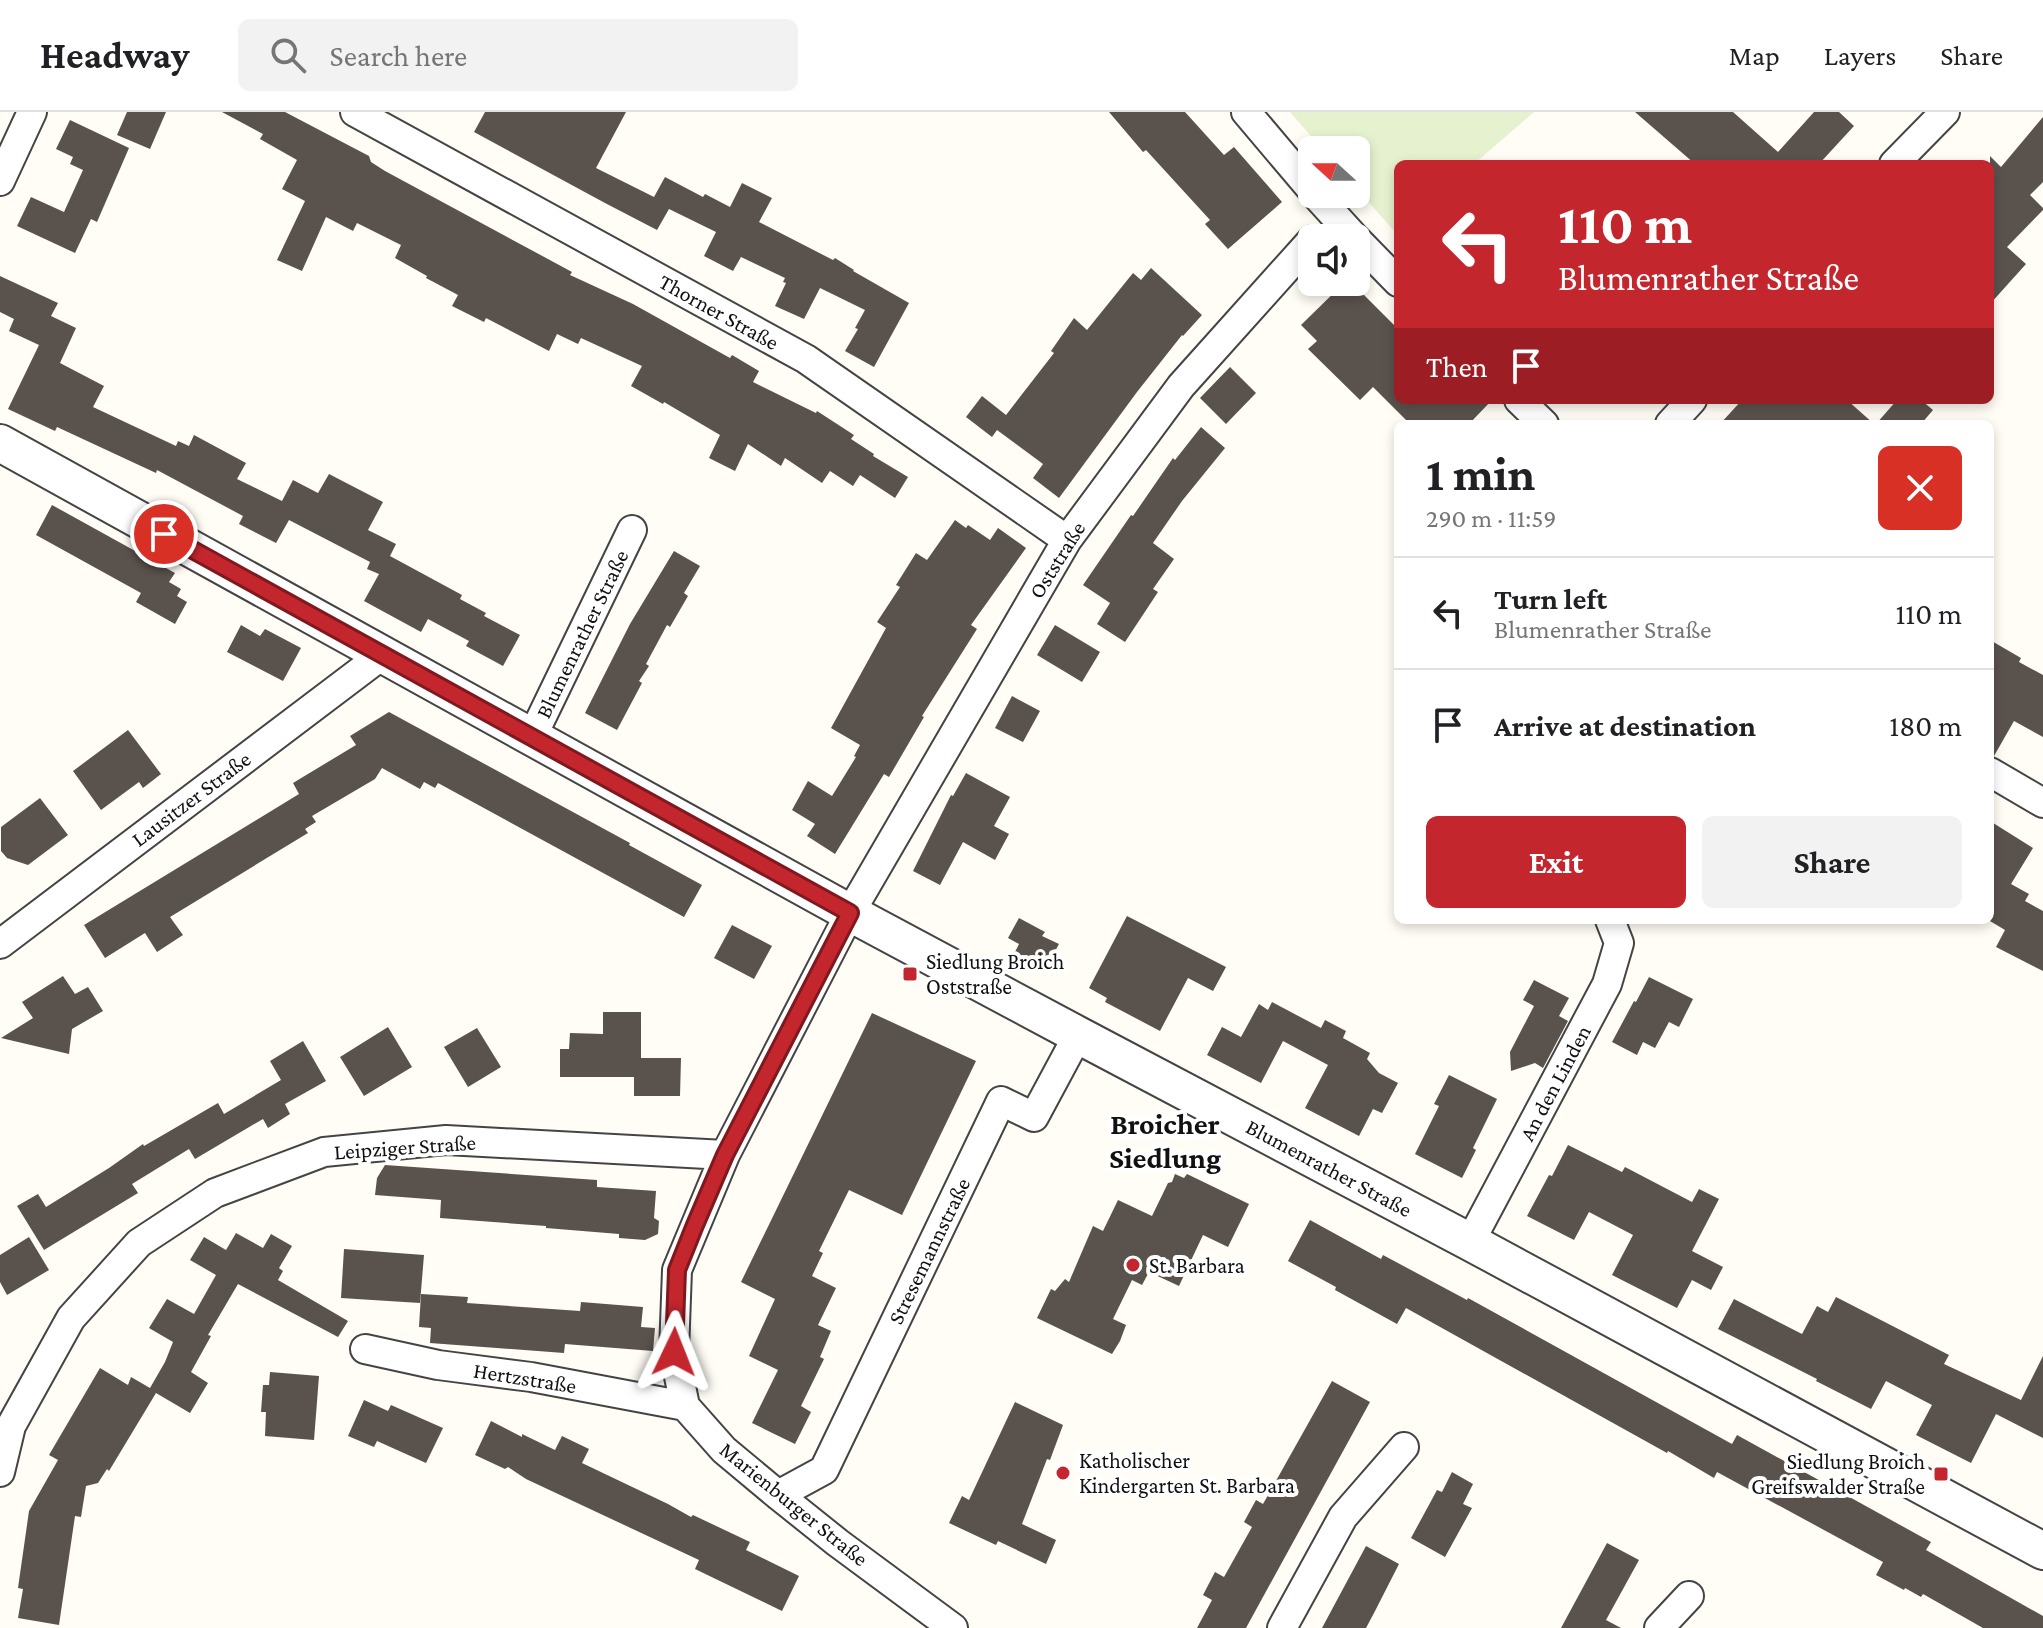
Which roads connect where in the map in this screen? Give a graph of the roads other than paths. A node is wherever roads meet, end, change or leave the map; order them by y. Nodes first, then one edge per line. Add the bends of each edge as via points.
1 (32, 112) edge
2 (355, 112) edge
3 (1246, 112) edge
4 (1945, 112) edge
5 (1898, 160) edge
6 (1298, 173) edge
7 (0, 181) edge
8 (1327, 208) edge
9 (1333, 216) junction
10 (1326, 224) edge
11 (1341, 224) edge
12 (1370, 253) edge
13 (1298, 256) edge
14 (1394, 278) edge
15 (1523, 404) edge
16 (1688, 404) edge
17 (1540, 420) edge
18 (1674, 420) edge
19 (0, 443) edge
20 (632, 530) dead end
21 (1067, 540) junction
22 (382, 655) junction
23 (532, 737) junction
24 (1994, 774) edge
25 (2043, 803) edge
26 (850, 913) junction
27 (1612, 924) edge
28 (0, 944) edge
29 (1078, 1035) junction
30 (725, 1155) junction
31 (1470, 1242) junction
32 (365, 1349) dead end
33 (685, 1406) junction
34 (1404, 1447) dead end
35 (0, 1472) edge
36 (778, 1495) junction
37 (2043, 1551) edge
38 (1689, 1596) dead end
39 (953, 1628) edge
40 (1282, 1628) edge
41 (1659, 1628) edge

1 - 7 street
2 - 21 street, Thorner Straße via 806,359
3 - 6 street
4 - 5 street
8 - 9 street
9 - 10 street, Oststraße
9 - 11 street
12 - 14 street
13 - 21 street, Oststraße via 1181,386
15 - 17 street
16 - 18 street
19 - 22 street, Blumenrather Straße
20 - 23 street, Blumenrather Straße
21 - 26 street, Oststraße
22 - 23 street, Blumenrather Straße
22 - 28 street, Lausitzer Straße
23 - 26 street, Blumenrather Straße
24 - 25 street
26 - 29 street, Blumenrather Straße
26 - 30 street
27 - 31 street, An den Linden via 1619,943 1607,984
29 - 31 street, Blumenrather Straße
29 - 36 street, Stresemannstraße via 1034,1117 1001,1101 824,1470
30 - 33 street via 677,1270 674,1352
30 - 35 street, Leipziger Straße via 446,1140 324,1152 215,1193 139,1243 71,1318 11,1426
31 - 37 street, Blumenrather Straße
32 - 33 street, Hertzstraße
33 - 36 street, Marienburger Straße via 724,1450
34 - 40 street via 1343,1517
36 - 39 street, Marienburger Straße
38 - 41 street

